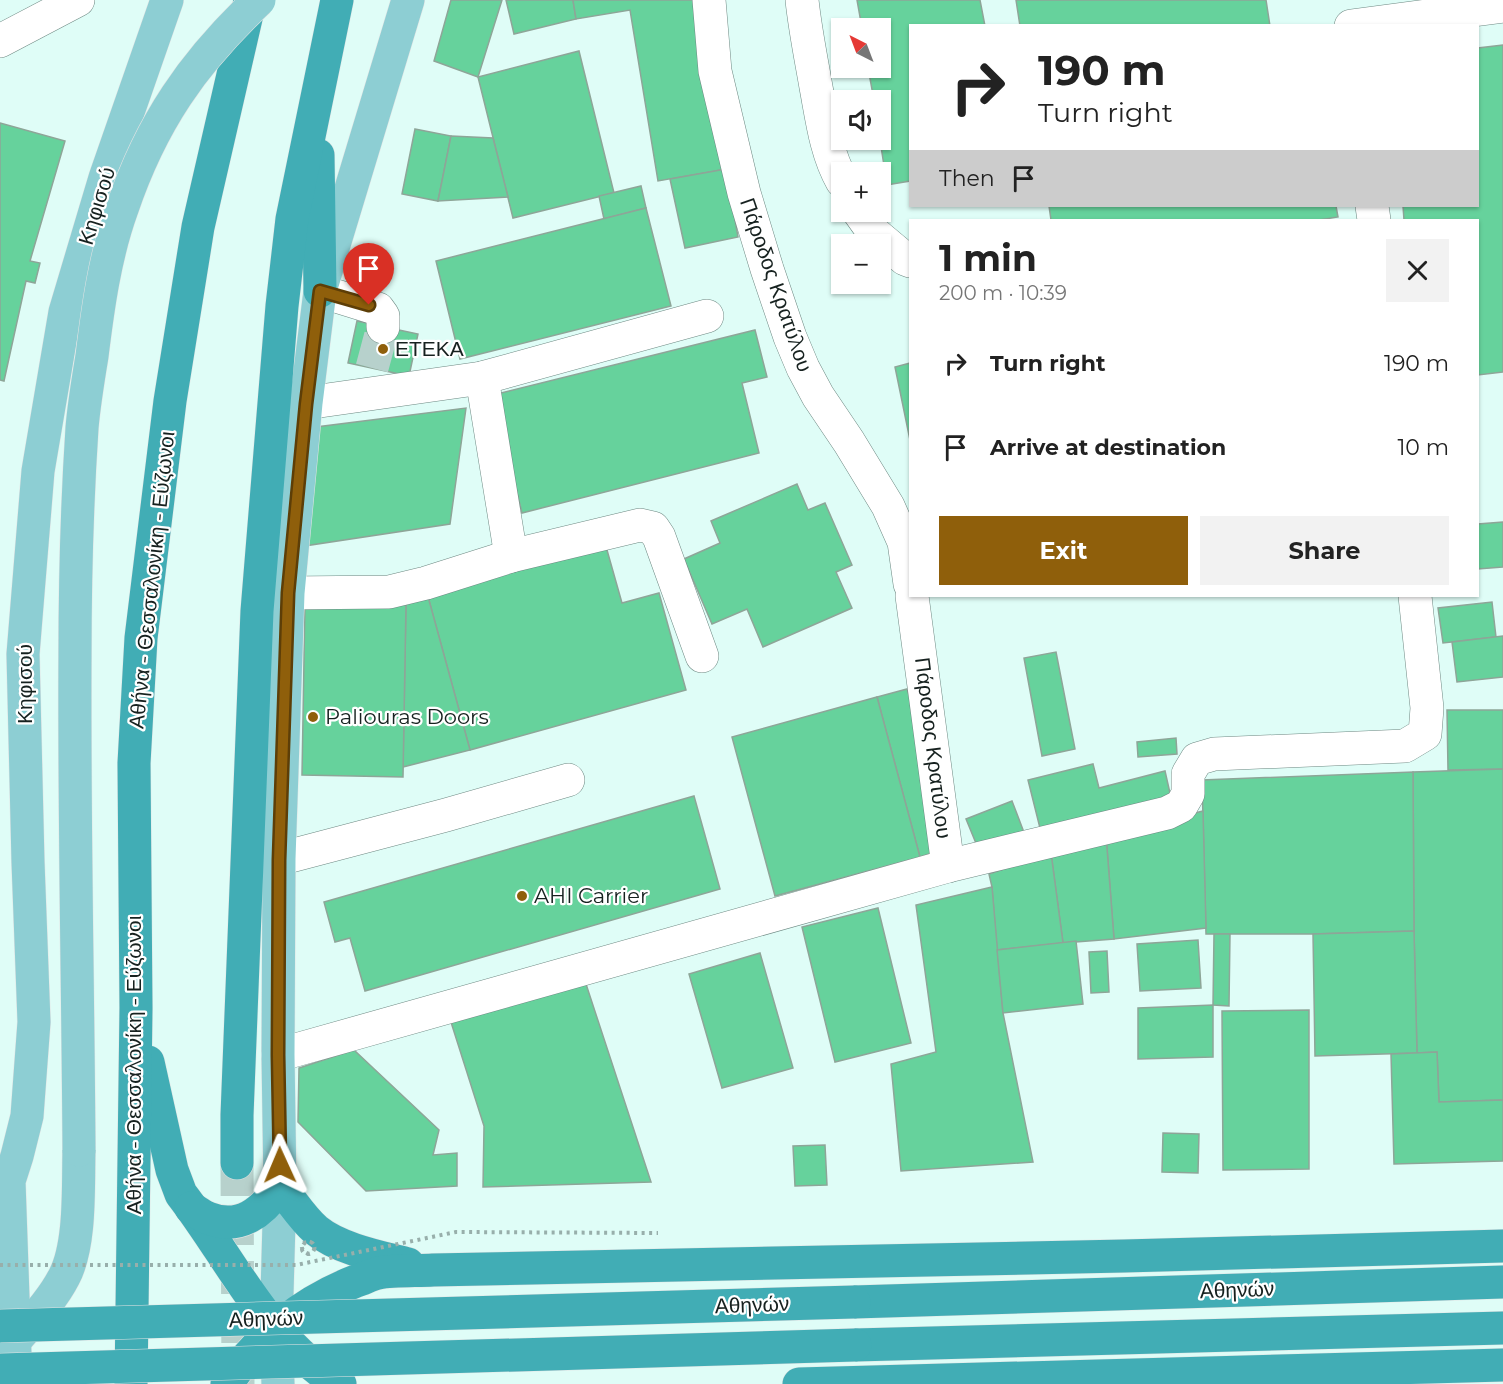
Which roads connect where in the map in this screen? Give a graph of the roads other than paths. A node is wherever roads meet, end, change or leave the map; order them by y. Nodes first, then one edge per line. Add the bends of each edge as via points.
1 (78, 0) edge
2 (167, 0) edge
3 (250, 0) edge
4 (259, 0) edge
5 (337, 0) edge
6 (408, 0) edge
7 (709, 0) edge
8 (802, 0) edge
9 (1346, 0) edge
10 (1503, 6) edge
11 (1350, 24) edge
12 (1365, 24) edge
13 (0, 41) edge
14 (318, 92) junction
15 (834, 162) edge
16 (866, 222) edge
17 (909, 261) edge
18 (320, 291) junction
19 (707, 316) dead end
20 (383, 327) dead end
21 (482, 378) junction
22 (306, 404) junction
23 (511, 556) junction
24 (909, 577) edge
25 (288, 593) junction
26 (912, 597) edge
27 (1414, 597) edge
28 (702, 656) dead end
29 (568, 780) dead end
30 (279, 860) junction
31 (948, 866) junction
32 (136, 1008) junction
33 (278, 1055) junction
34 (237, 1163) tunnel mouth
35 (4, 1186) edge
36 (280, 1187) junction
37 (191, 1208) junction
38 (1503, 1246) edge
39 (433, 1270) junction
40 (1503, 1282) edge
41 (1503, 1328) edge
42 (276, 1329) junction
43 (3, 1345) edge
44 (1503, 1365) edge
45 (842, 1383) edge
46 (16, 1384) edge
47 (45, 1384) edge
48 (131, 1384) edge
49 (227, 1384) edge
50 (278, 1384) edge
51 (340, 1384) edge
52 (799, 1384) edge

1 - 13 street
2 - 35 main road, Κηφισού via 105,178 65,312 38,471 23,654 34,1022 27,1116
3 - 32 highway, Αθήνα - Θεσσαλονίκη - Εύζωνοι via 198,227 170,401 141,638 134,763
4 - 43 main road, bridge via 206,55 158,124 121,210 98,306 82,426 75,569 80,1150 74,1251 51,1299
5 - 14 highway
6 - 18 main road
7 - 24 street, Πάροδος Κρατύλου via 715,71 744,194 787,327 818,396 888,506 904,542
8 - 15 street via 823,124
9 - 11 street
10 - 12 street
14 - 18 highway
14 - 34 highway via 292,219 257,611
16 - 17 street
18 - 20 street via 378,309
18 - 22 main road
19 - 21 street
21 - 22 street via 369,382
21 - 23 street
22 - 25 main road
23 - 25 street via 389,592
23 - 28 street via 640,525 653,528
25 - 30 main road
26 - 31 street, Πάροδος Κρατύλου
27 - 31 street via 1427,708 1425,734 1405,746 1214,754 1197,759 1188,774 1188,794 1181,806 1167,813
29 - 30 street
30 - 33 main road
31 - 33 street
32 - 37 highway via 171,1170
32 - 48 highway, Αθήνα - Θεσσαλονίκη - Εύζωνοι
33 - 36 main road
35 - 43 main road, Κηφισού
36 - 37 highway via 256,1214 240,1221 206,1218
36 - 39 highway via 318,1231 335,1242 372,1256
36 - 42 main road
37 - 42 highway
38 - 39 highway
39 - 42 highway via 378,1273 341,1287 299,1310
40 - 43 highway, Αθηνών, bridge via 854,1302
41 - 43 highway, Αθηνών, bridge via 855,1345
42 - 49 highway via 244,1359
42 - 50 main road
42 - 51 highway via 307,1360
43 - 46 main road, Κηφισού
43 - 47 main road
44 - 45 highway
45 - 52 highway

